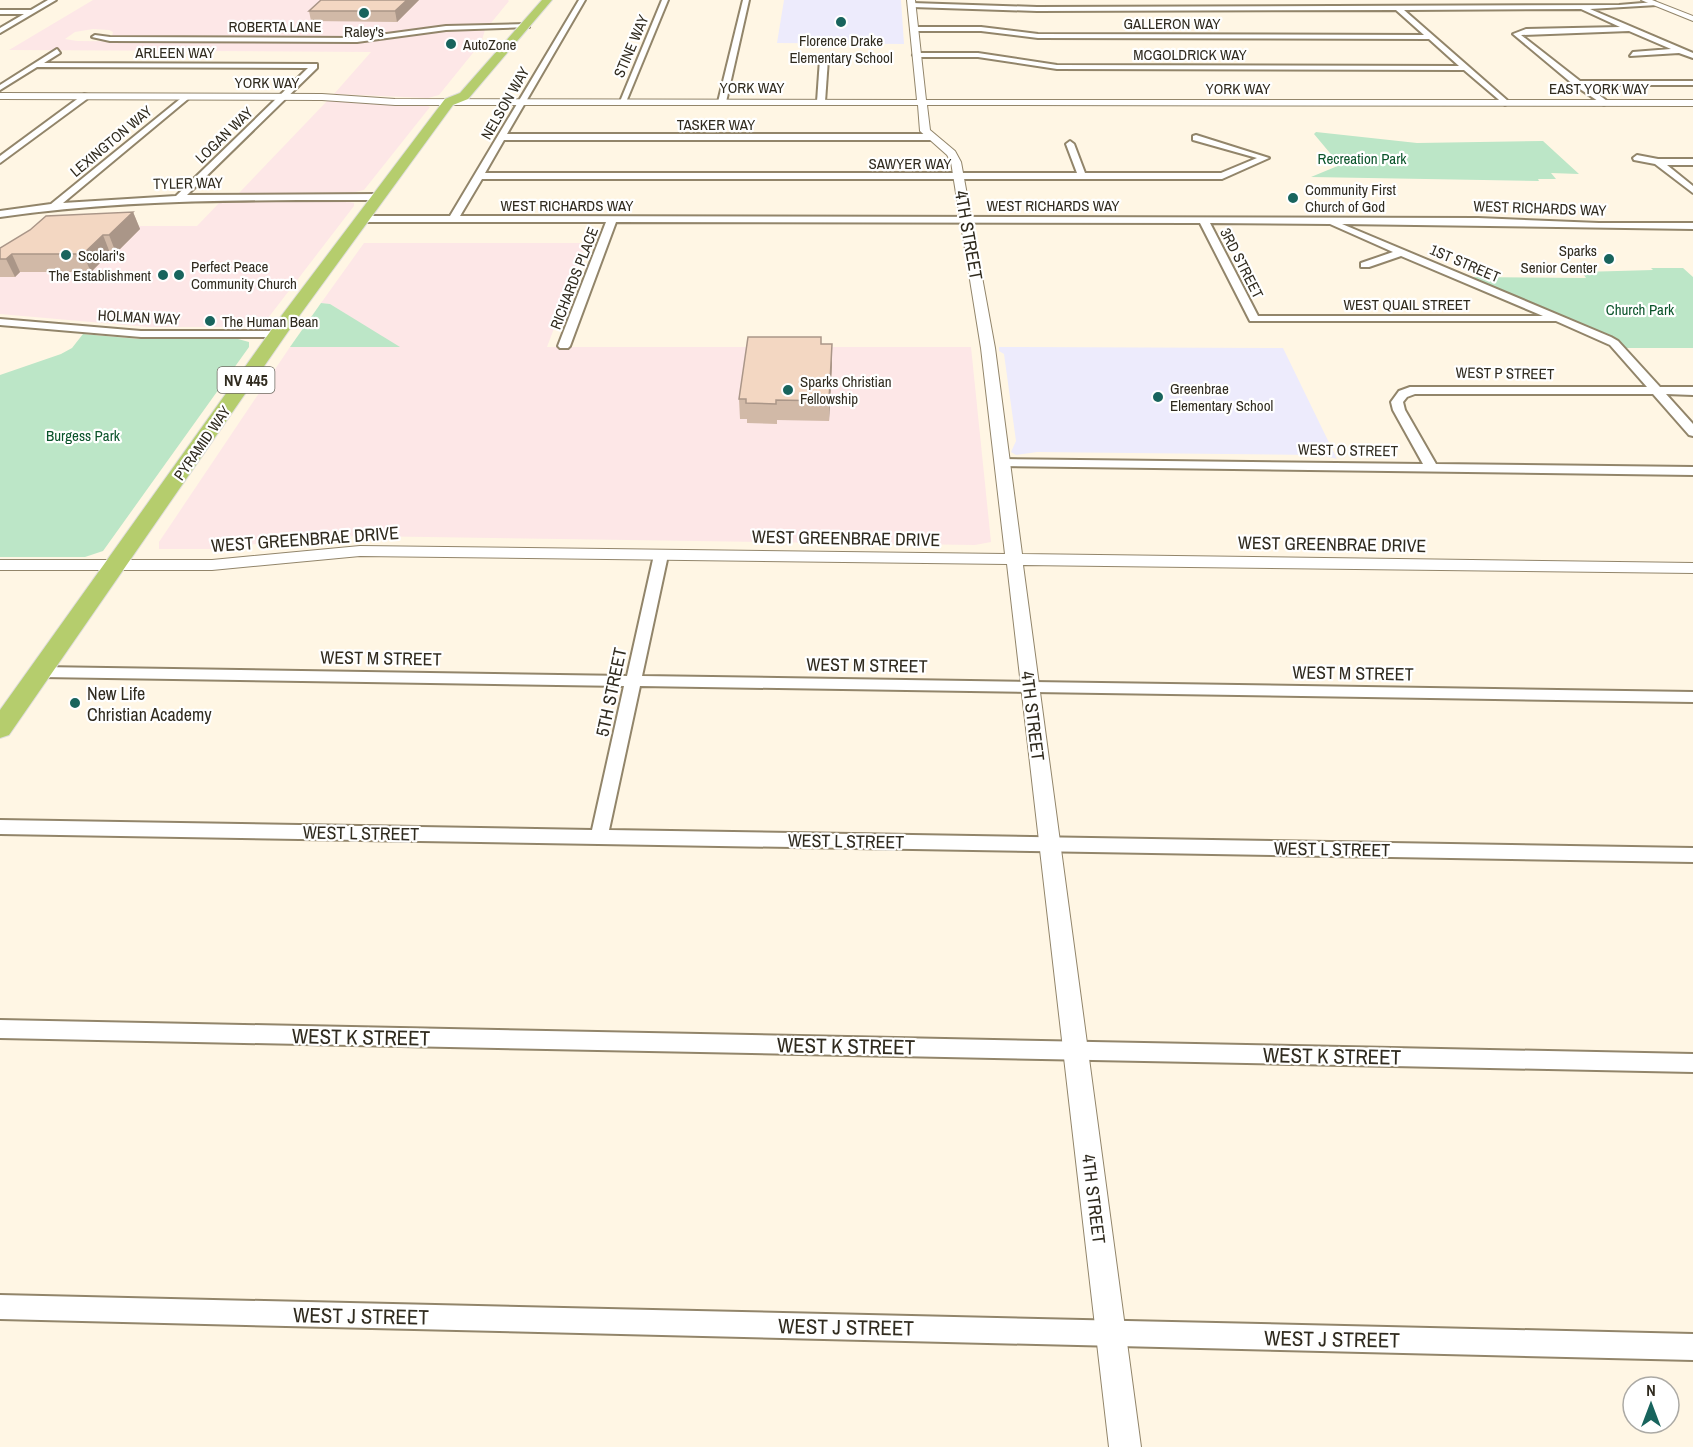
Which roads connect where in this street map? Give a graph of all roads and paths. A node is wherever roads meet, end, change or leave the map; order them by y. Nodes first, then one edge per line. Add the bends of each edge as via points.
1 (53, 0) edge
2 (547, 0) edge
3 (582, 0) edge
4 (665, 0) edge
5 (746, 0) edge
6 (1389, 0) edge
7 (1645, 0) edge
8 (911, 3) edge
9 (1656, 4) junction
10 (1581, 7) junction
11 (1399, 9) junction
12 (0, 12) edge
13 (32, 12) junction
14 (520, 13) dead end
15 (1693, 19) edge
16 (510, 26) junction
17 (527, 26) junction
18 (914, 29) junction
19 (1629, 29) junction
20 (0, 31) edge
21 (95, 37) dead end
22 (1430, 37) junction
23 (1680, 50) junction
24 (57, 51) dead end
25 (1633, 54) dead end
26 (917, 55) junction
27 (1693, 56) edge
28 (824, 59) dead end
29 (1019, 62) junction
30 (35, 65) junction
31 (314, 66) joint
32 (1465, 68) junction
33 (1011, 69) dead end
34 (1578, 83) junction
35 (1693, 83) edge
36 (0, 88) edge
37 (0, 96) edge
38 (87, 96) junction
39 (185, 97) junction
40 (283, 97) junction
41 (450, 102) junction
42 (521, 102) junction
43 (622, 102) junction
44 (722, 102) junction
45 (821, 102) junction
46 (922, 102) junction
47 (1505, 103) junction
48 (1604, 103) junction
49 (1693, 103) edge
50 (501, 137) junction
51 (931, 137) junction
52 (1196, 138) dead end
53 (1070, 144) dead end
54 (1637, 158) dead end
55 (0, 160) edge
56 (1658, 162) junction
57 (1693, 162) edge
58 (478, 176) junction
59 (959, 176) junction
60 (1082, 176) junction
61 (1693, 190) edge
62 (378, 196) junction
63 (179, 198) junction
64 (54, 206) junction
65 (0, 214) edge
66 (362, 219) junction
67 (453, 220) junction
68 (612, 220) junction
69 (966, 220) junction
70 (1203, 220) junction
71 (1328, 220) junction
72 (1693, 226) edge
73 (1402, 252) junction
74 (1365, 265) dead end
75 (1254, 319) joint
76 (1560, 319) junction
77 (0, 321) edge
78 (278, 334) junction
79 (564, 346) dead end
80 (1656, 391) junction
81 (1693, 391) edge
82 (1693, 432) edge
83 (1002, 463) junction
84 (1432, 468) junction
85 (1693, 471) edge
86 (661, 555) junction
87 (1014, 560) junction
88 (0, 564) edge
89 (116, 566) junction
90 (1693, 568) edge
91 (40, 672) junction
92 (633, 681) junction
93 (1030, 687) junction
94 (1693, 697) edge
95 (0, 729) edge
96 (0, 826) edge
97 (599, 837) junction
98 (1050, 844) junction
99 (1693, 855) edge
100 (0, 1029) edge
101 (1075, 1051) junction
102 (1693, 1063) edge
103 (0, 1307) edge
104 (1111, 1334) junction
105 (1693, 1347) edge
106 (1125, 1447) edge

1 - 13 street
2 - 17 main road, PYRAMID WAY / NV 445
3 - 42 street, NELSON WAY
4 - 43 street, STINE WAY
5 - 44 street
6 - 11 street
7 - 9 street
8 - 11 street via 1037,9
8 - 18 street
9 - 10 street
9 - 15 street
10 - 11 street
10 - 19 street
11 - 22 street
12 - 13 street
13 - 20 street
14 - 16 main road, PYRAMID WAY / NV 445
16 - 17 street, ROBERTA LANE
16 - 21 street, ROBERTA LANE via 446,28 357,40
16 - 41 main road, PYRAMID WAY / NV 445 via 447,96
17 - 41 main road, PYRAMID WAY / NV 445 via 464,96
18 - 22 street, GALLERON WAY via 981,29 1038,36
18 - 26 street
19 - 23 street
19 - 34 street via 1518,32 1517,36
22 - 32 street
23 - 25 street
23 - 27 street
24 - 30 street
26 - 29 street, MCGOLDRICK WAY via 978,56
26 - 46 street
28 - 45 street
29 - 32 street, MCGOLDRICK WAY via 1057,67
29 - 33 street
30 - 31 street, ARLEEN WAY
30 - 36 street
31 - 40 street, LOGAN WAY
32 - 47 street
34 - 35 street
34 - 48 street
37 - 38 street, YORK WAY
38 - 39 street, YORK WAY
38 - 55 street
39 - 40 street, YORK WAY
39 - 64 street, LEXINGTON WAY
40 - 41 street, YORK WAY
40 - 63 street, LOGAN WAY
41 - 42 street, YORK WAY
41 - 62 main road, PYRAMID WAY / NV 445
42 - 43 street, YORK WAY
42 - 50 street, NELSON WAY
43 - 44 street, YORK WAY
44 - 45 street, YORK WAY
45 - 46 street, YORK WAY
46 - 47 street, YORK WAY
46 - 51 street via 925,131
47 - 48 street, EAST YORK WAY
48 - 49 street, EAST YORK WAY
50 - 51 street, TASKER WAY
50 - 58 street, NELSON WAY
51 - 59 street, 4TH STREET via 955,158
52 - 60 street, SAWYER WAY via 1265,158 1222,176
53 - 60 street
54 - 56 street
56 - 57 street
56 - 61 street
58 - 59 street, SAWYER WAY
58 - 67 street, NELSON WAY
59 - 60 street, SAWYER WAY
59 - 69 street, 4TH STREET
62 - 63 street, TYLER WAY
62 - 66 main road, PYRAMID WAY / NV 445
63 - 64 street, TYLER WAY
64 - 65 street, TYLER WAY
66 - 67 street, WEST RICHARDS WAY
66 - 78 main road, PYRAMID WAY / NV 445
67 - 68 street, WEST RICHARDS WAY
68 - 69 street, WEST RICHARDS WAY
68 - 79 street, RICHARDS PLACE
69 - 70 street, WEST RICHARDS WAY
69 - 83 street, 4TH STREET via 988,348
70 - 71 street, WEST RICHARDS WAY
70 - 75 street, 3RD STREET
71 - 72 street, WEST RICHARDS WAY
71 - 73 street, 1ST STREET
73 - 74 street
73 - 76 street, 1ST STREET
75 - 76 street, WEST QUAIL STREET
76 - 80 street, 1ST STREET via 1614,343
77 - 78 street, HOLMAN WAY via 141,334
78 - 89 main road, PYRAMID WAY / NV 445
80 - 81 street, WEST P STREET
80 - 82 street, 1ST STREET
80 - 84 street, WEST P STREET via 1414,390 1403,394 1397,402
83 - 84 street, WEST O STREET
83 - 87 street, 4TH STREET
84 - 85 street, WEST O STREET
86 - 87 street, WEST GREENBRAE DRIVE
86 - 89 street, WEST GREENBRAE DRIVE via 360,551 212,564
86 - 92 street, 5TH STREET
87 - 90 street, WEST GREENBRAE DRIVE
87 - 93 street, 4TH STREET
88 - 89 street, WEST GREENBRAE DRIVE
89 - 91 main road, PYRAMID WAY / NV 445
91 - 92 street, WEST M STREET
91 - 95 main road, PYRAMID WAY / NV 445
92 - 93 street, WEST M STREET
92 - 97 street, 5TH STREET
93 - 94 street, WEST M STREET
93 - 98 street, 4TH STREET
96 - 97 street, WEST L STREET
97 - 98 street, WEST L STREET
98 - 99 street, WEST L STREET
98 - 101 street, 4TH STREET
100 - 101 street, WEST K STREET
101 - 102 street, WEST K STREET
101 - 104 street, 4TH STREET
103 - 104 street, WEST J STREET
104 - 105 street, WEST J STREET
104 - 106 street, 4TH STREET

